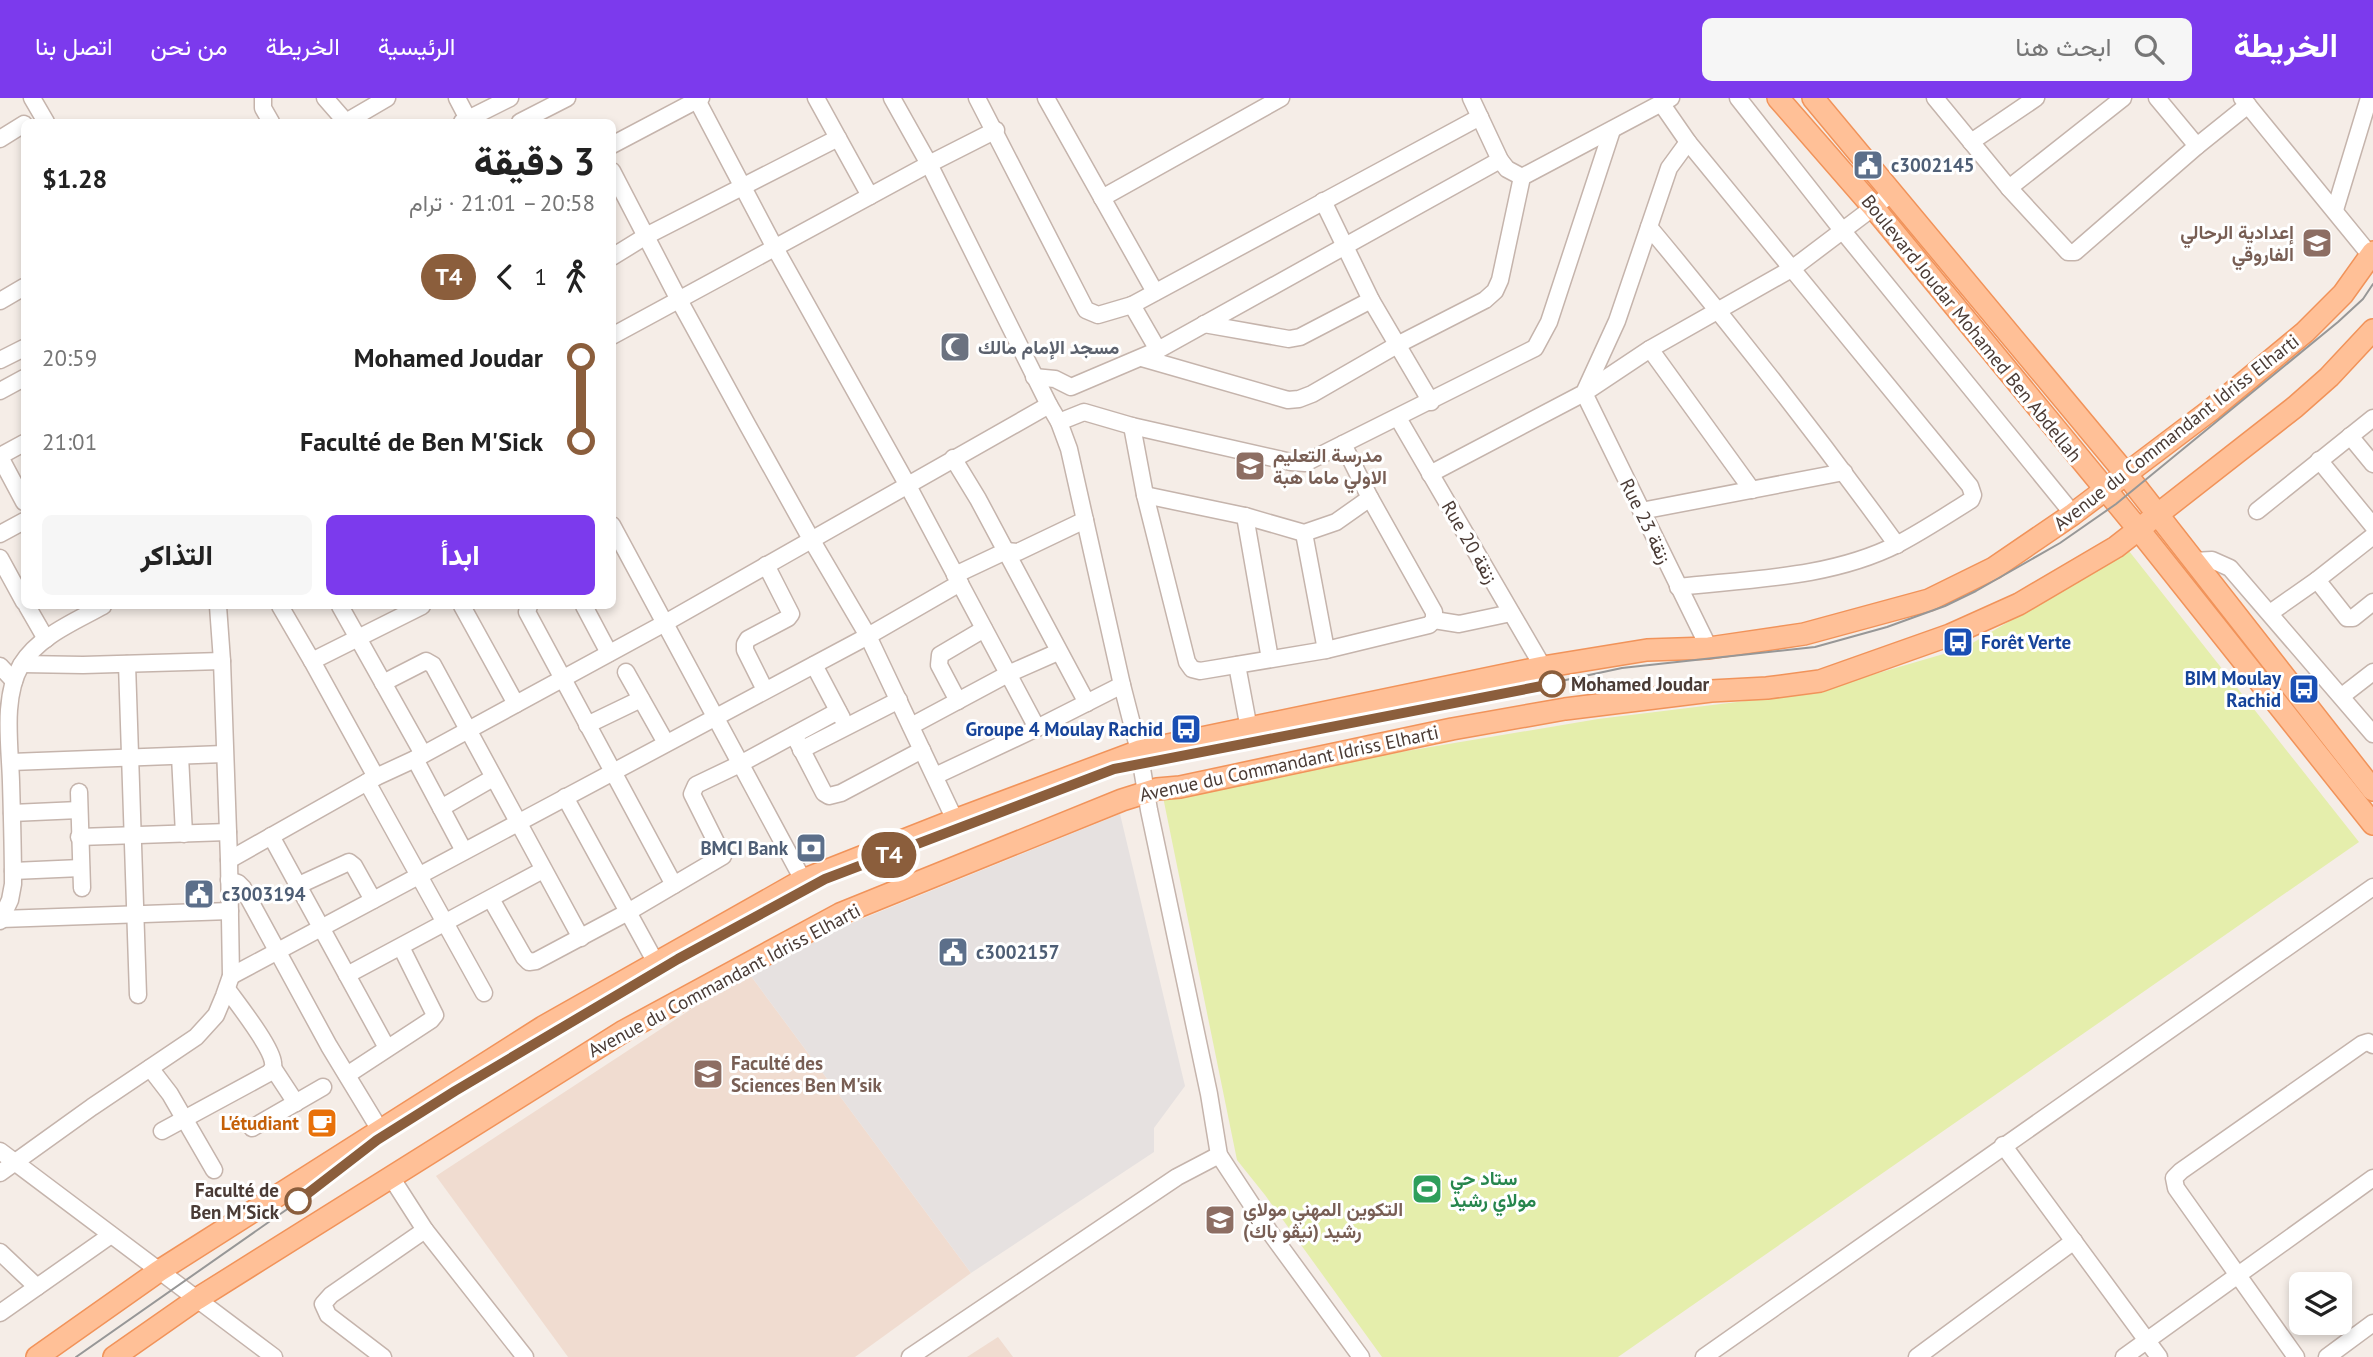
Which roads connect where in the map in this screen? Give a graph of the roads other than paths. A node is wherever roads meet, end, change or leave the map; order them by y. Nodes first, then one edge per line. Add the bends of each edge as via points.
1 (32, 98) edge
2 (263, 98) edge
3 (325, 98) edge
4 (387, 98) edge
5 (457, 98) edge
6 (510, 98) edge
7 (567, 98) edge
8 (816, 98) edge
9 (892, 98) edge
10 (977, 98) edge
11 (1046, 98) edge
12 (1471, 98) edge
13 (1738, 98) edge
14 (1778, 98) edge
15 (1813, 98) edge
16 (1935, 98) edge
17 (2036, 98) edge
18 (2123, 98) edge
19 (2157, 98) edge
20 (2369, 98) edge
21 (699, 99) edge
22 (1270, 100) edge
23 (1666, 101) edge
24 (2245, 101) edge
25 (1480, 117) junction
26 (44, 118) edge
27 (269, 119) edge
28 (343, 119) edge
29 (351, 119) edge
30 (464, 119) edge
31 (469, 119) edge
32 (526, 119) edge
33 (21, 126) edge
34 (1612, 130) junction
35 (996, 131) junction
36 (838, 138) junction
37 (0, 139) edge
38 (1688, 142) junction
39 (1971, 142) junction
40 (616, 143) edge
41 (2197, 146) junction
42 (1500, 160) junction
43 (929, 164) junction
44 (1522, 177) junction
45 (616, 179) edge
46 (743, 187) junction
47 (2009, 188) junction
48 (1891, 194) junction
49 (870, 196) junction
50 (1102, 198) junction
51 (1323, 201) junction
52 (1873, 207) junction
53 (2335, 210) junction
54 (1649, 227) junction
55 (1842, 230) junction
56 (646, 236) junction
57 (1344, 246) junction
58 (775, 248) junction
59 (2372, 254) edge
60 (616, 255) edge
61 (1793, 268) junction
62 (21, 289) edge
63 (1155, 292) junction
64 (679, 300) junction
65 (1371, 300) junction
66 (0, 302) edge
67 (1132, 305) junction
68 (1718, 310) junction
69 (1204, 324) junction
70 (2373, 330) edge
71 (616, 334) edge
72 (1397, 345) junction
73 (1650, 349) junction
74 (21, 350) edge
75 (1158, 351) junction
76 (1142, 358) junction
77 (0, 360) edge
78 (1034, 377) junction
79 (21, 380) edge
80 (1071, 387) junction
81 (0, 391) edge
82 (1584, 393) junction
83 (1431, 402) junction
84 (1048, 405) junction
85 (1084, 412) junction
86 (1398, 418) junction
87 (2373, 418) edge
88 (1059, 422) junction
89 (1132, 426) junction
90 (2350, 436) junction
91 (1343, 444) junction
92 (21, 445) edge
93 (0, 456) edge
94 (953, 458) junction
95 (2319, 460) junction
96 (2373, 464) edge
97 (1844, 472) junction
98 (1430, 474) junction
99 (2126, 474) junction
100 (907, 484) junction
101 (1752, 490) junction
102 (2106, 491) junction
103 (1145, 495) junction
104 (21, 496) edge
105 (1370, 498) junction
106 (1641, 511) junction
107 (2257, 511) dead end
108 (2073, 514) junction
109 (1244, 516) junction
110 (2158, 516) junction
111 (1085, 520) junction
112 (21, 523) edge
113 (2373, 526) edge
114 (2139, 530) junction
115 (616, 532) edge
116 (1304, 533) junction
117 (0, 534) edge
118 (2373, 536) edge
119 (811, 539) junction
120 (1897, 545) junction
121 (1006, 551) junction
122 (0, 558) edge
123 (2193, 561) junction
124 (766, 565) junction
125 (957, 579) junction
126 (2316, 580) junction
127 (1678, 587) junction
128 (21, 595) edge
129 (2373, 602) edge
130 (29, 609) edge
131 (98, 609) edge
132 (218, 609) edge
133 (282, 609) edge
134 (342, 609) edge
135 (416, 609) edge
136 (464, 609) edge
137 (528, 609) edge
138 (586, 609) edge
139 (1511, 613) junction
140 (2270, 613) junction
141 (1434, 620) junction
142 (665, 623) junction
143 (984, 629) junction
144 (868, 636) junction
145 (46, 639) junction
146 (357, 639) junction
147 (1709, 648) junction
148 (1326, 650) junction
149 (1058, 652) junction
150 (609, 653) junction
151 (1270, 659) junction
152 (312, 661) junction
153 (222, 662) junction
154 (22, 664) junction
155 (127, 664) junction
156 (814, 665) junction
157 (1237, 665) junction
158 (0, 666) edge
159 (1543, 667) junction
160 (626, 672) dead end
161 (2373, 672) edge
162 (1008, 674) junction
163 (562, 678) junction
164 (14, 681) junction
165 (383, 683) junction
166 (1122, 685) junction
167 (765, 690) junction
168 (2342, 696) junction
169 (641, 699) junction
170 (899, 700) junction
171 (958, 701) junction
172 (1087, 703) junction
173 (516, 704) junction
174 (838, 711) junction
175 (716, 716) junction
176 (587, 725) junction
177 (911, 726) junction
178 (847, 728) junction
179 (1037, 728) junction
180 (1249, 729) junction
181 (468, 730) junction
182 (2373, 734) edge
183 (798, 742) junction
184 (666, 743) junction
185 (922, 750) junction
186 (1139, 751) junction
187 (224, 754) junction
188 (180, 756) junction
189 (130, 757) junction
190 (419, 757) junction
191 (11, 762) junction
192 (740, 764) junction
193 (612, 772) junction
194 (935, 776) junction
195 (493, 778) junction
196 (371, 780) junction
197 (2373, 790) edge
198 (79, 792) dead end
199 (1146, 792) junction
200 (565, 797) junction
201 (441, 808) junction
202 (79, 810) junction
203 (12, 813) junction
204 (955, 820) junction
205 (517, 823) junction
206 (2373, 824) edge
207 (228, 832) junction
208 (184, 834) junction
209 (132, 835) junction
210 (271, 836) junction
211 (79, 837) junction
212 (464, 851) junction
213 (229, 860) junction
214 (81, 868) junction
215 (543, 870) junction
216 (13, 871) junction
217 (417, 876) junction
218 (229, 880) junction
219 (803, 880) junction
220 (299, 886) junction
221 (674, 886) junction
222 (2373, 887) edge
223 (82, 888) dead end
224 (491, 899) junction
225 (373, 900) junction
226 (230, 911) junction
227 (628, 912) junction
228 (135, 914) junction
229 (1, 920) edge
230 (445, 924) junction
231 (322, 928) junction
232 (581, 937) junction
233 (401, 947) junction
234 (277, 952) junction
235 (656, 963) junction
236 (347, 975) junction
237 (229, 983) junction
238 (484, 993) dead end
239 (138, 995) dead end
240 (2373, 1045) edge
241 (387, 1048) junction
242 (150, 1068) junction
243 (273, 1068) junction
244 (347, 1075) junction
245 (323, 1087) dead end
246 (296, 1102) junction
247 (184, 1119) junction
248 (252, 1128) dead end
249 (380, 1130) junction
250 (162, 1131) dead end
251 (2003, 1145) junction
252 (0, 1151) edge
253 (1219, 1155) junction
254 (14, 1162) junction
255 (214, 1170) dead end
256 (0, 1173) edge
257 (391, 1177) junction
258 (2373, 1178) edge
259 (425, 1230) junction
260 (111, 1235) junction
261 (2074, 1241) junction
262 (0, 1252) edge
263 (159, 1271) junction
264 (2237, 1275) junction
265 (37, 1287) junction
266 (197, 1299) junction
267 (0, 1313) edge
268 (2373, 1323) edge
269 (2147, 1340) junction
270 (37, 1357) edge
271 (114, 1357) edge
272 (274, 1357) edge
273 (383, 1357) edge
274 (525, 1357) edge
275 (909, 1357) edge
276 (1362, 1357) edge
277 (1704, 1357) edge
278 (1917, 1357) edge
279 (2124, 1357) edge
280 (2159, 1357) edge
281 (2295, 1357) edge
282 (2328, 1357) edge

1 - 26 street
2 - 27 street
3 - 28 street
4 - 29 street
5 - 30 street
6 - 31 street
7 - 32 street
8 - 36 street
9 - 43 street
10 - 35 street
11 - 50 street
12 - 25 street
13 - 55 street
14 - 52 main road, Boulevard Joudar Mohamed Ben Abdellah
15 - 48 main road, Boulevard Joudar Mohamed Ben Abdellah
16 - 39 street
17 - 39 street
18 - 47 street
19 - 41 street
20 - 53 street
21 - 40 street
21 - 46 street
22 - 50 street
23 - 34 street
23 - 38 street
24 - 41 street
24 - 53 street
25 - 42 street
25 - 51 street
33 - 37 street
34 - 44 street
34 - 83 street via 1544,336 1535,348
35 - 43 street
35 - 67 street via 1086,310 1098,315
36 - 46 street
36 - 49 street
38 - 54 street via 1669,168
38 - 61 street
39 - 47 street
41 - 47 street via 2076,252 2063,248
42 - 44 street
42 - 57 street
43 - 49 street
43 - 78 street
44 - 72 street via 1495,291
45 - 56 street
46 - 56 street
46 - 58 street
48 - 52 street
48 - 99 main road, Boulevard Joudar Mohamed Ben Abdellah
49 - 58 street
50 - 63 street
51 - 57 street
51 - 63 street
52 - 55 street
52 - 102 main road, Boulevard Joudar Mohamed Ben Abdellah
53 - 59 street
54 - 68 street
54 - 82 street via 1617,321
55 - 61 street
55 - 108 street
56 - 60 street
56 - 64 street
57 - 65 street
57 - 69 street
58 - 64 street
58 - 100 street
59 - 99 main road, Avenue du Commandant Idriss Elharti via 2305,332
61 - 68 street
61 - 120 street via 1972,491 1971,500
62 - 66 street
63 - 67 street
64 - 71 street
64 - 119 street
65 - 69 street via 1289,340
65 - 72 street
67 - 75 street
68 - 73 street
68 - 97 street
69 - 75 street
70 - 110 main road, Avenue du Commandant Idriss Elharti via 2329,377
72 - 76 street via 1312,394 1288,400
72 - 83 street
73 - 82 street
73 - 101 street
74 - 77 street
75 - 76 street
76 - 80 street
78 - 80 street via 1055,379
78 - 84 street
79 - 81 street
80 - 85 street
82 - 98 street
82 - 106 street, Rue 23 زنقة
83 - 86 street
84 - 88 street
84 - 94 street
85 - 88 street
85 - 89 street
86 - 91 street
86 - 98 street, Rue 20 زنقة
87 - 90 street
88 - 111 street
89 - 91 street via 1291,463 1317,459
89 - 103 street
90 - 95 street
90 - 96 street
91 - 105 street
92 - 93 street
93 - 104 street
94 - 100 street
94 - 121 street
95 - 107 street
95 - 113 street
97 - 101 street
97 - 120 street
98 - 139 street, Rue 20 زنقة
99 - 102 main road, Avenue du Commandant Idriss Elharti
99 - 110 main road, Boulevard Joudar Mohamed Ben Abdellah
100 - 119 street
100 - 125 street
101 - 106 street
102 - 108 main road, Avenue du Commandant Idriss Elharti
102 - 114 main road, Boulevard Joudar Mohamed Ben Abdellah
103 - 109 street
103 - 157 street via 1187,662 1200,671
105 - 116 street via 1336,522
105 - 141 street via 1434,612
106 - 127 street, Rue 23 زنقة
108 - 147 main road, Avenue du Commandant Idriss Elharti via 1994,568 1929,600 1804,634
109 - 116 street
109 - 151 street
110 - 114 main road, Avenue du Commandant Idriss Elharti
110 - 123 main road, Boulevard Joudar Mohamed Ben Abdellah
111 - 121 street via 1018,552
111 - 166 street
112 - 117 street
114 - 199 main road, Avenue du Commandant Idriss Elharti via 2019,604 1950,635 1820,681 1565,709
114 - 206 main road, Boulevard Joudar Mohamed Ben Abdellah
115 - 142 street
116 - 148 street
118 - 126 street
119 - 124 street
119 - 144 street
120 - 127 street via 1789,575
121 - 125 street
121 - 149 street
122 - 128 street
123 - 140 street via 2212,560 2230,568
123 - 197 main road, Boulevard Joudar Mohamed Ben Abdellah
124 - 142 street
124 - 167 street via 791,614 745,644
125 - 143 street
125 - 144 street
126 - 129 street via 2347,618
126 - 140 street
127 - 147 street, Rue 23 زنقة
130 - 145 street
131 - 145 street
132 - 153 street
133 - 152 street
134 - 146 street
135 - 146 street
136 - 173 street
137 - 163 street
138 - 150 street
139 - 141 street via 1459,624
139 - 159 street, Rue 20 زنقة
140 - 168 street
141 - 148 street
142 - 150 street
142 - 175 street
143 - 162 street
143 - 171 street via 940,655 939,665
144 - 156 street
144 - 170 street
145 - 154 street
146 - 152 street
146 - 165 street
147 - 159 main road, Avenue du Commandant Idriss Elharti via 1647,650
148 - 151 street
149 - 162 street
149 - 172 street
150 - 163 street
151 - 157 street
152 - 196 street
153 - 155 street
153 - 187 street
154 - 155 street
154 - 164 street
155 - 189 street
156 - 167 street
156 - 174 street
157 - 180 street
158 - 164 street
159 - 180 main road, Avenue du Commandant Idriss Elharti
160 - 169 street
161 - 168 street
162 - 171 street
162 - 179 street
163 - 173 street
163 - 176 street
164 - 191 street
165 - 181 street via 430,662
165 - 190 street
166 - 172 street
166 - 186 street
167 - 175 street
168 - 182 street
169 - 176 street
169 - 184 street
170 - 177 street
170 - 178 street
171 - 177 street
172 - 179 street
173 - 181 street
174 - 178 street
174 - 183 street
175 - 184 street
175 - 192 street
176 - 193 street
177 - 185 street
178 - 183 street
179 - 194 street
180 - 186 main road, Avenue du Commandant Idriss Elharti
181 - 190 street
181 - 195 street
183 - 185 street via 824,793 832,797
183 - 192 street
184 - 193 street
185 - 194 street
186 - 199 street
186 - 204 main road, Avenue du Commandant Idriss Elharti
187 - 188 street
187 - 207 street
188 - 189 street
188 - 208 street
189 - 191 street
189 - 209 street
190 - 196 street
190 - 201 street
191 - 203 street
192 - 219 street
192 - 221 street via 693,789 723,856
193 - 200 street
193 - 221 street
194 - 204 street
195 - 201 street
195 - 205 street
196 - 210 street
196 - 217 street
198 - 202 street
199 - 253 street
199 - 257 main road, Avenue du Commandant Idriss Elharti via 840,914 624,1031
200 - 205 street
200 - 227 street
201 - 212 street
202 - 203 street
202 - 211 street
203 - 216 street
204 - 219 main road, Avenue du Commandant Idriss Elharti
205 - 212 street
205 - 215 street
207 - 208 street
207 - 213 street
208 - 209 street
209 - 211 street
209 - 228 street
210 - 213 street
210 - 220 street
211 - 214 street
212 - 217 street
213 - 218 street
214 - 216 street
214 - 223 street
215 - 224 street
215 - 232 street
216 - 229 street via 10,900
217 - 225 street
217 - 230 street
218 - 226 street
218 - 234 street via 243,888
219 - 235 main road, Avenue du Commandant Idriss Elharti
220 - 225 street via 349,862
220 - 231 street
221 - 227 street
222 - 251 street
224 - 230 street
224 - 232 street via 529,962
225 - 231 street
226 - 228 street
226 - 237 street
227 - 232 street
227 - 235 street
228 - 229 street
228 - 239 street
230 - 233 street
230 - 238 street
231 - 234 street
231 - 236 street
233 - 236 street
233 - 241 street via 435,1015
234 - 237 street
234 - 244 street
235 - 249 main road, Avenue du Commandant Idriss Elharti via 543,1027
236 - 241 street
237 - 242 street via 216,1015 196,1037
237 - 243 street via 268,1048
240 - 264 street via 2362,1044 2174,1178 2176,1188
241 - 244 street
242 - 247 street
242 - 254 street
243 - 246 street
243 - 247 street
244 - 249 street
245 - 246 street
246 - 248 street
247 - 250 street
247 - 255 street
249 - 263 main road, Avenue du Commandant Idriss Elharti
251 - 261 street
251 - 277 street
252 - 254 street
253 - 275 street via 1146,1197
253 - 276 street
254 - 256 street
254 - 260 street
257 - 259 street
257 - 266 main road, Avenue du Commandant Idriss Elharti
258 - 264 street
259 - 273 street via 323,1304 328,1315
259 - 274 street
260 - 263 street
260 - 265 street
261 - 269 street
261 - 278 street
262 - 265 street
263 - 266 street
263 - 270 main road, Avenue du Commandant Idriss Elharti
264 - 269 street
264 - 281 street
265 - 267 street
266 - 271 main road, Avenue du Commandant Idriss Elharti
266 - 272 street
268 - 282 street
269 - 279 street
269 - 280 street

